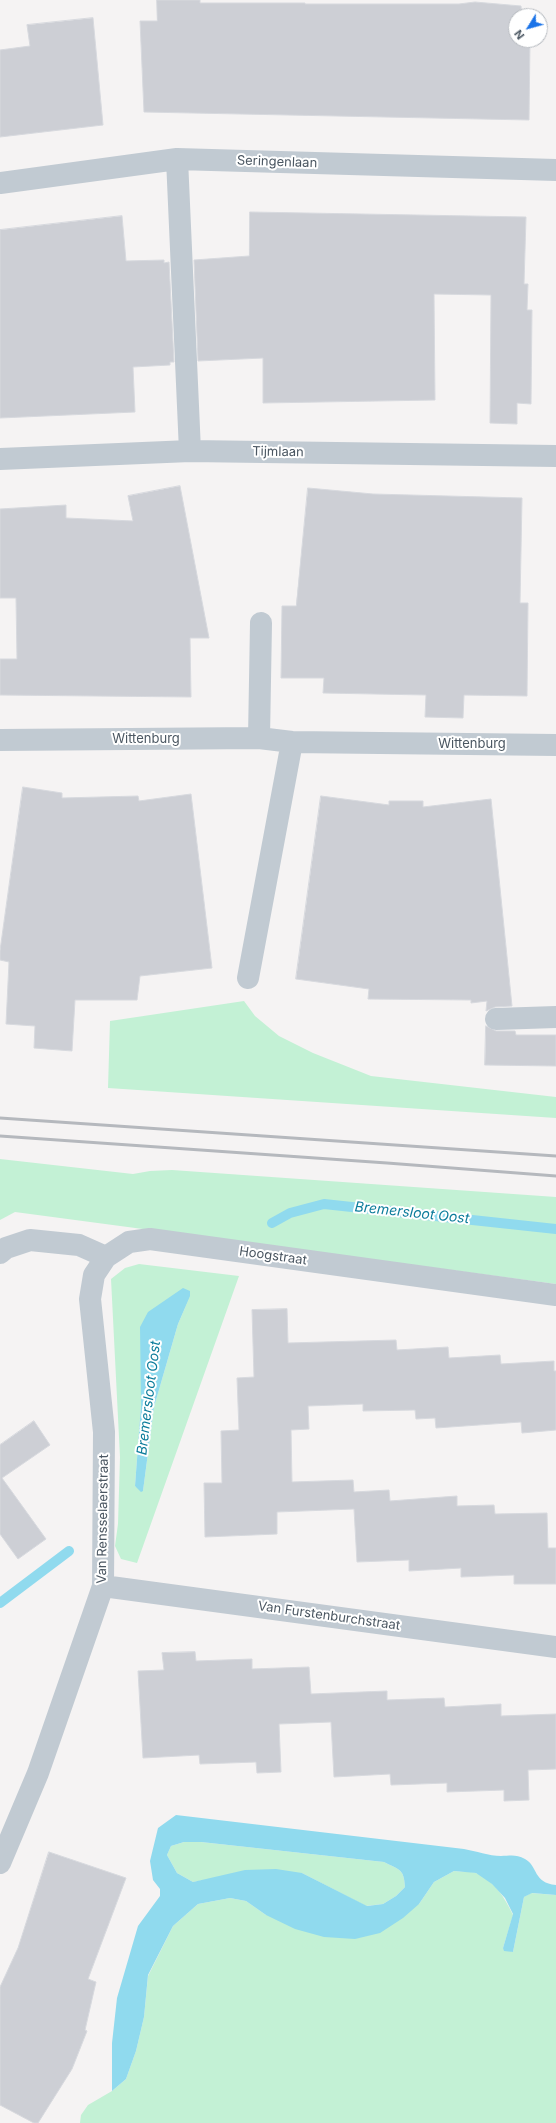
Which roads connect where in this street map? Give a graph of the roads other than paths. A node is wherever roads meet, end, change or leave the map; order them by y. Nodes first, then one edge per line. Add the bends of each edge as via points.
1 (177, 159) junction
2 (556, 170) edge
3 (0, 183) edge
4 (190, 451) junction
5 (556, 456) edge
6 (0, 459) edge
7 (261, 623) dead end
8 (259, 738) junction
9 (0, 740) edge
10 (292, 742) junction
11 (556, 745) edge
12 (248, 978) dead end
13 (556, 1017) edge
14 (496, 1018) dead end
15 (0, 1253) edge
16 (106, 1257) junction
17 (556, 1295) edge
18 (103, 1586) junction
19 (556, 1647) edge
20 (0, 1863) edge

1 - 2 street, Seringenlaan
1 - 3 street, Seringenlaan
1 - 4 street
4 - 5 street, Tijmlaan
4 - 6 street, Tijmlaan
7 - 8 street
8 - 9 street, Wittenburg
8 - 10 street, Wittenburg
10 - 11 street, Wittenburg
10 - 12 street
13 - 14 street
15 - 16 street via 6,1248 30,1240 79,1245
16 - 17 street, Hoogstraat via 129,1242 150,1239
16 - 18 street, Van Rensselaerstraat via 94,1275 90,1300 104,1432
18 - 19 street, Van Furstenburchstraat
18 - 20 street, Van Rensselaerstraat via 38,1773

